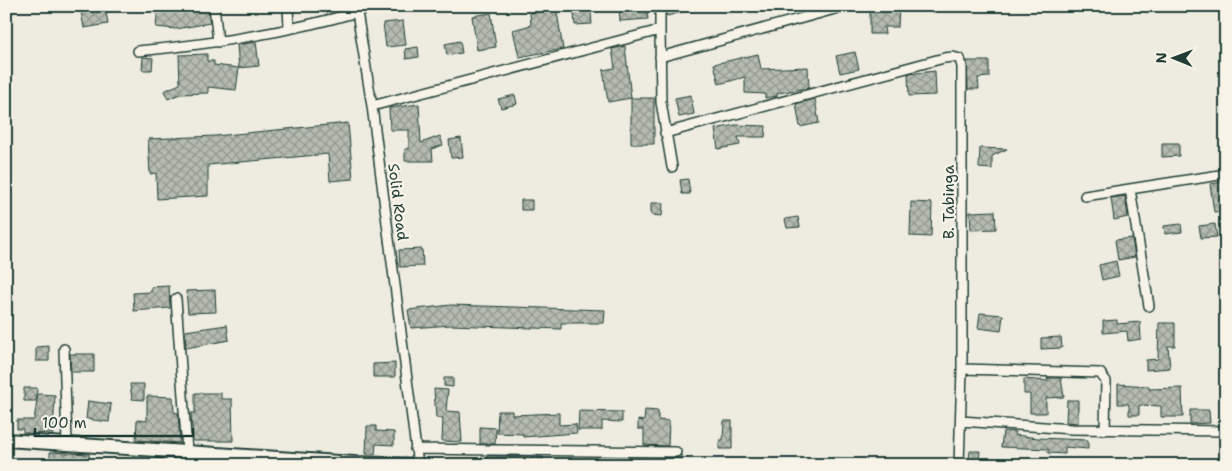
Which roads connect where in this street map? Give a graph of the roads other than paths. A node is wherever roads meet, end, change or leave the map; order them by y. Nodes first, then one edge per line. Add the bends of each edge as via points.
1 (214, 6) edge
2 (288, 6) edge
3 (337, 6) edge
4 (370, 6) edge
5 (660, 6) edge
6 (846, 6) edge
7 (357, 12) junction
8 (338, 17) junction
9 (290, 28) junction
10 (660, 30) junction
11 (218, 42) junction
12 (138, 51) dead end
13 (660, 57) junction
14 (372, 106) junction
15 (665, 133) junction
16 (672, 167) dead end
17 (1226, 174) edge
18 (1130, 189) junction
19 (1085, 196) dead end
20 (176, 299) dead end
21 (1149, 306) dead end
22 (64, 349) dead end
23 (962, 369) junction
24 (962, 421) junction
25 (1105, 430) junction
26 (1226, 431) edge
27 (6, 440) edge
28 (66, 443) junction
29 (416, 449) junction
30 (187, 451) junction
31 (676, 452) dead end
32 (418, 465) edge
33 (959, 465) edge

1 - 11 street
2 - 9 street
3 - 8 street
4 - 7 street
5 - 10 street
6 - 13 street
7 - 8 street
7 - 14 street, Solid Road
8 - 9 street
9 - 11 street
10 - 13 street
10 - 14 street
11 - 12 street
13 - 15 street
14 - 29 street, Solid Road
15 - 16 street
15 - 23 street, B. Tabinga via 944,58 960,60
17 - 18 street
18 - 19 street
18 - 21 street
20 - 30 street
22 - 28 street
23 - 24 street, B. Tabinga
23 - 25 street via 1100,373 1106,381
24 - 25 street
24 - 33 street, B. Tabinga
25 - 26 street
27 - 28 street
28 - 30 street
29 - 31 street
29 - 32 street, Solid Road
30 - 32 street via 354,464

